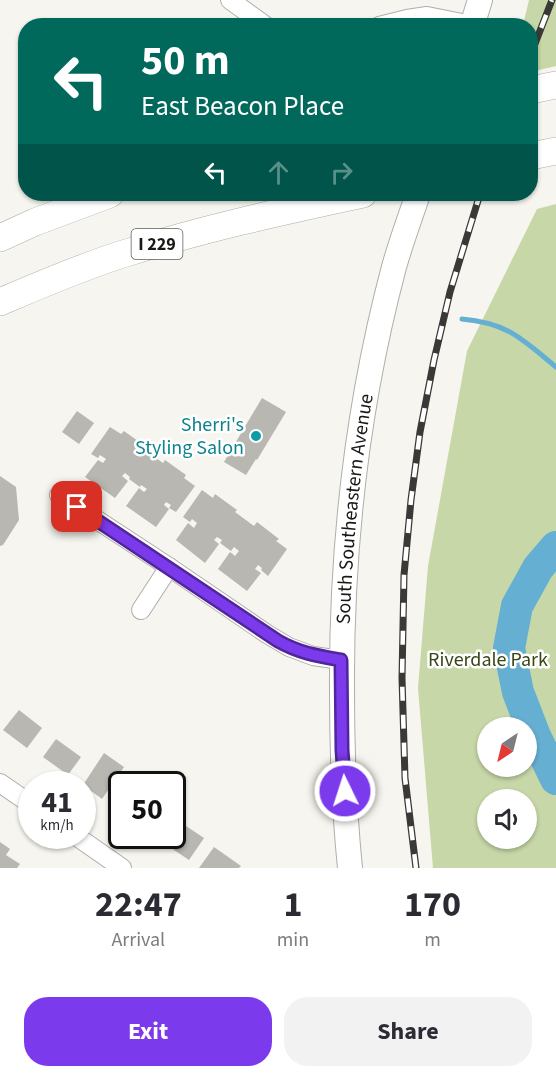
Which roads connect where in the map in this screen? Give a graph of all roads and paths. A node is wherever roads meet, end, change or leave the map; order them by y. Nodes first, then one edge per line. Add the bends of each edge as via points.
1 (230, 0) edge
2 (480, 0) edge
3 (255, 18) edge
4 (414, 18) edge
5 (437, 18) edge
6 (474, 18) edge
7 (556, 85) edge
8 (538, 89) edge
9 (556, 151) edge
10 (538, 155) edge
11 (91, 201) edge
12 (330, 201) edge
13 (416, 201) edge
14 (0, 238) edge
15 (0, 302) edge
16 (59, 495) dead end
17 (169, 567) junction
18 (141, 610) dead end
19 (341, 660) junction
20 (0, 783) edge
21 (18, 795) edge
22 (95, 849) edge
23 (122, 868) edge
24 (350, 868) edge

1 - 3 street
2 - 6 main road
4 - 5 street
7 - 8 highway
9 - 10 highway
11 - 14 highway
12 - 15 highway, I 229 via 122,254
13 - 19 main road, South Southeastern Avenue via 395,265 364,404 344,567
16 - 17 street
17 - 18 street
17 - 19 street via 289,647
19 - 24 main road, South Southeastern Avenue
20 - 21 street
22 - 23 street

